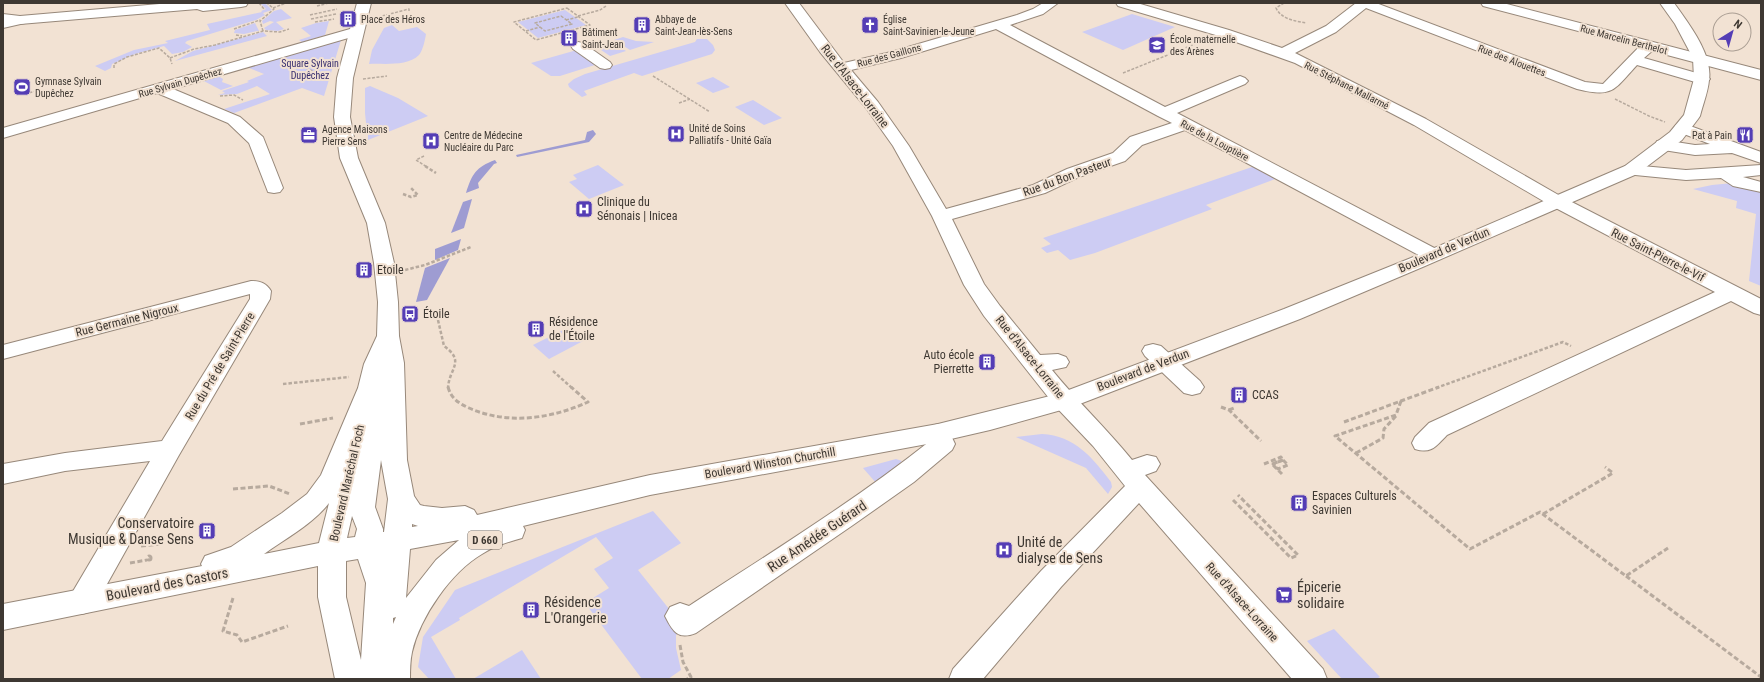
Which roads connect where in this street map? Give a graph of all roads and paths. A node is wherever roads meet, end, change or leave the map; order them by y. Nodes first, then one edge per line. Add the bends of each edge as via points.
1 (217, 3) edge
2 (241, 3) edge
3 (267, 3) edge
4 (286, 3) edge
5 (329, 3) edge
6 (364, 3) edge
7 (796, 3) edge
8 (1051, 3) edge
9 (1123, 3) edge
10 (1284, 3) edge
11 (1364, 3) edge
12 (1488, 3) edge
13 (1667, 3) edge
14 (260, 5) dead end
15 (317, 6) dead end
16 (606, 6) dead end
17 (174, 7) junction
18 (273, 8) junction
19 (337, 9) dead end
20 (260, 10) dead end
21 (410, 11) dead end
22 (336, 14) dead end
23 (310, 15) dead end
24 (382, 16) dead end
25 (539, 16) junction
26 (578, 16) junction
27 (3, 18) edge
28 (311, 19) dead end
29 (334, 19) dead end
30 (20, 20) junction
31 (261, 20) junction
32 (545, 20) junction
33 (566, 20) junction
34 (315, 22) dead end
35 (3, 24) edge
36 (997, 24) junction
37 (540, 27) junction
38 (555, 28) junction
39 (234, 29) dead end
40 (288, 29) dead end
41 (1330, 30) junction
42 (263, 31) junction
43 (357, 31) junction
44 (526, 31) junction
45 (560, 33) junction
46 (1224, 33) junction
47 (236, 35) dead end
48 (243, 36) junction
49 (1649, 45) junction
50 (578, 46) dead end
51 (280, 53) junction
52 (1284, 53) junction
53 (170, 58) junction
54 (1700, 58) junction
55 (837, 59) junction
56 (1634, 60) junction
57 (172, 64) dead end
58 (605, 66) dead end
59 (114, 68) dead end
60 (335, 73) dead end
61 (1761, 75) edge
62 (387, 76) dead end
63 (653, 76) dead end
64 (1702, 79) junction
65 (358, 80) dead end
66 (1104, 81) junction
67 (1240, 81) dead end
68 (158, 88) junction
69 (1593, 89) junction
70 (36, 91) dead end
71 (25, 94) dead end
72 (690, 99) junction
73 (679, 103) dead end
74 (710, 112) dead end
75 (1164, 113) junction
76 (1186, 124) junction
77 (1682, 128) junction
78 (3, 133) edge
79 (1663, 145) junction
80 (1736, 148) junction
81 (424, 156) dead end
82 (1761, 158) edge
83 (1631, 170) junction
84 (1761, 170) edge
85 (1724, 173) junction
86 (436, 174) dead end
87 (274, 188) dead end
88 (411, 188) dead end
89 (1761, 188) edge
90 (403, 194) dead end
91 (1556, 201) junction
92 (941, 216) junction
93 (471, 247) dead end
94 (1433, 255) junction
95 (402, 271) dead end
96 (251, 288) joint
97 (1732, 292) junction
98 (1761, 308) edge
99 (438, 320) dead end
100 (388, 336) junction
101 (3, 352) edge
102 (1158, 356) junction
103 (1590, 358) junction
104 (1058, 362) dead end
105 (1033, 363) junction
106 (553, 371) dead end
107 (360, 383) junction
108 (282, 384) dead end
109 (1192, 387) dead end
110 (1064, 401) junction
111 (1401, 401) junction
112 (1220, 407) dead end
113 (1234, 408) dead end
114 (1229, 410) junction
115 (1396, 415) junction
116 (333, 418) dead end
117 (1344, 422) dead end
118 (300, 424) dead end
119 (938, 433) junction
120 (1261, 441) dead end
121 (1424, 443) dead end
122 (170, 449) junction
123 (1356, 452) junction
124 (1264, 464) dead end
125 (1605, 467) dead end
126 (3, 474) edge
127 (1282, 474) dead end
128 (1139, 475) junction
129 (650, 485) junction
130 (232, 489) dead end
131 (1238, 495) dead end
132 (297, 497) dead end
133 (401, 499) junction
134 (1233, 500) dead end
135 (1543, 514) junction
136 (397, 541) junction
137 (160, 544) dead end
138 (148, 546) dead end
139 (367, 546) junction
140 (1668, 548) dead end
141 (332, 552) junction
142 (1626, 576) junction
143 (85, 596) junction
144 (233, 598) dead end
145 (3, 608) edge
146 (3, 617) edge
147 (683, 620) joint
148 (288, 626) dead end
149 (1761, 677) edge
150 (350, 679) edge
151 (375, 679) edge
152 (388, 679) edge
153 (395, 679) edge
154 (687, 679) edge
155 (964, 679) edge
156 (1312, 679) edge

1 - 17 street
2 - 17 street
3 - 18 path
4 - 18 path
5 - 15 path
6 - 43 street, Boulevard Maréchal Foch
7 - 55 street, Rue d'Alsace-Lorraine
8 - 36 street, Rue des Gaillons via 1040,10
9 - 46 street, Rue Stéphane Mallarmé
10 - 41 path via 1276,8 1281,15
11 - 41 street
11 - 69 street, Rue des Alouettes
12 - 49 street, Rue Marcelin Berthelot
13 - 54 street, Boulevard de Verdun via 1682,24
14 - 20 path via 264,9
16 - 26 path
17 - 30 street
18 - 31 path via 274,10
19 - 23 path
21 - 24 path via 409,9
22 - 28 path
25 - 26 path via 567,8
25 - 32 path
25 - 44 path via 514,22
26 - 33 path
26 - 45 path via 590,25
27 - 30 street
29 - 34 path
30 - 35 street
31 - 39 path
31 - 42 path
32 - 33 path via 561,16
32 - 37 path via 535,23
33 - 38 path via 572,24
36 - 55 street, Rue des Gaillons via 886,55
36 - 66 street, Rue de la Louptière
37 - 38 path via 545,31
37 - 44 path
38 - 45 path
40 - 42 path via 280,32
41 - 52 street
42 - 48 path
43 - 51 street, Rue Sylvain Dupêchez
43 - 100 street, Boulevard Maréchal Foch via 345,78 342,117 349,158 376,223 384,263
44 - 45 path via 536,40
46 - 52 street, Rue Stéphane Mallarmé
46 - 66 path
47 - 48 path
48 - 53 path
49 - 54 street, Rue Marcelin Berthelot
49 - 56 street
50 - 58 street
51 - 60 path via 303,68 319,73
51 - 68 street, Rue Sylvain Dupêchez
52 - 91 street, Rue Stéphane Mallarmé via 1420,122
53 - 57 path
53 - 59 path via 159,48 120,60 114,64
54 - 61 street, Rue Marcelin Berthelot
54 - 64 street, Boulevard de Verdun
55 - 92 street, Rue d'Alsace-Lorraine via 901,146
56 - 64 street
56 - 69 street via 1608,87
62 - 65 path
63 - 72 path
64 - 77 street, Boulevard de Verdun via 1692,116
66 - 75 street, Rue de la Louptière
67 - 75 street
68 - 78 street, Rue Sylvain Dupêchez
68 - 87 street via 234,120 256,141
69 - 77 path via 1649,116
70 - 71 path
72 - 73 path
72 - 74 path
75 - 76 street, Rue de la Louptière
76 - 92 street, Rue du Bon Pasteur via 1136,141 1119,157 1073,173 1038,189
76 - 94 street, Rue de la Louptière
77 - 79 street, Boulevard de Verdun
77 - 80 street
79 - 80 street via 1695,150
79 - 83 street, Boulevard de Verdun
80 - 82 street
81 - 86 path via 416,160
83 - 85 street via 1686,175
83 - 91 street, Boulevard de Verdun
84 - 85 street
85 - 89 street via 1739,182
88 - 90 path via 418,195 411,197
91 - 94 street, Boulevard de Verdun
91 - 97 street, Rue Saint-Pierre-le-Vif
92 - 105 street, Rue d'Alsace-Lorraine via 974,286
93 - 95 path
94 - 102 street, Boulevard de Verdun via 1292,314
96 - 101 street, Rue Germaine Nigroux
96 - 122 street, Rue du Pré de Saint-Pierre via 256,287 262,291 260,299
97 - 98 street, Rue Saint-Pierre-le-Vif
97 - 103 street
99 - 106 path via 444,346 455,355 454,369 448,387 450,394 469,409 482,414 510,418 565,412 588,402
100 - 107 street, Boulevard Maréchal Foch via 375,364
100 - 133 street, Boulevard Maréchal Foch via 393,363 394,460
100 - 139 street via 362,507 370,529
102 - 109 street
102 - 110 street, Boulevard de Verdun
103 - 111 path via 1563,342
103 - 121 street via 1438,429
104 - 105 street
105 - 110 street, Rue d'Alsace-Lorraine
107 - 108 path
107 - 141 street, Boulevard Maréchal Foch via 344,498
107 - 143 street via 332,480 316,501 291,521 240,556
110 - 119 street, Boulevard Winston Churchill
110 - 128 street, Rue d'Alsace-Lorraine
111 - 115 path
111 - 117 path
112 - 114 path
113 - 114 path
114 - 120 path
115 - 123 path via 1384,429 1383,438
115 - 123 path via 1335,436
116 - 118 path
119 - 129 street, Boulevard Winston Churchill
119 - 147 street, Rue Amédée Guérard via 943,444 905,475
122 - 126 street via 65,462
122 - 143 street, Rue du Pré de Saint-Pierre
123 - 135 path via 1470,549 1540,512
124 - 127 path via 1281,457 1283,460 1273,464 1278,469 1288,465 1283,460 1272,464
125 - 135 path via 1613,473
128 - 155 street via 1132,494 1051,579
128 - 156 street, Rue d'Alsace-Lorraine
129 - 133 street, D 660 via 472,517 442,519 411,513
129 - 136 street, Boulevard Winston Churchill via 476,526
129 - 153 street, D 660 via 497,534 468,548 450,563 413,611 398,649
130 - 132 path via 269,486
131 - 134 path via 1298,555 1291,558
133 - 136 street, Boulevard Maréchal Foch
135 - 142 path
136 - 139 street
136 - 152 street, Boulevard Maréchal Foch via 391,596
137 - 138 path
139 - 141 street
139 - 151 street via 380,583
140 - 142 path
141 - 143 street, Boulevard des Castors
141 - 150 street, Boulevard Maréchal Foch via 332,597
142 - 149 path
143 - 145 street
143 - 146 street, Boulevard des Castors
144 - 148 path via 223,631 237,635 242,642
147 - 154 path via 690,629 680,637 680,652 686,671 691,677

